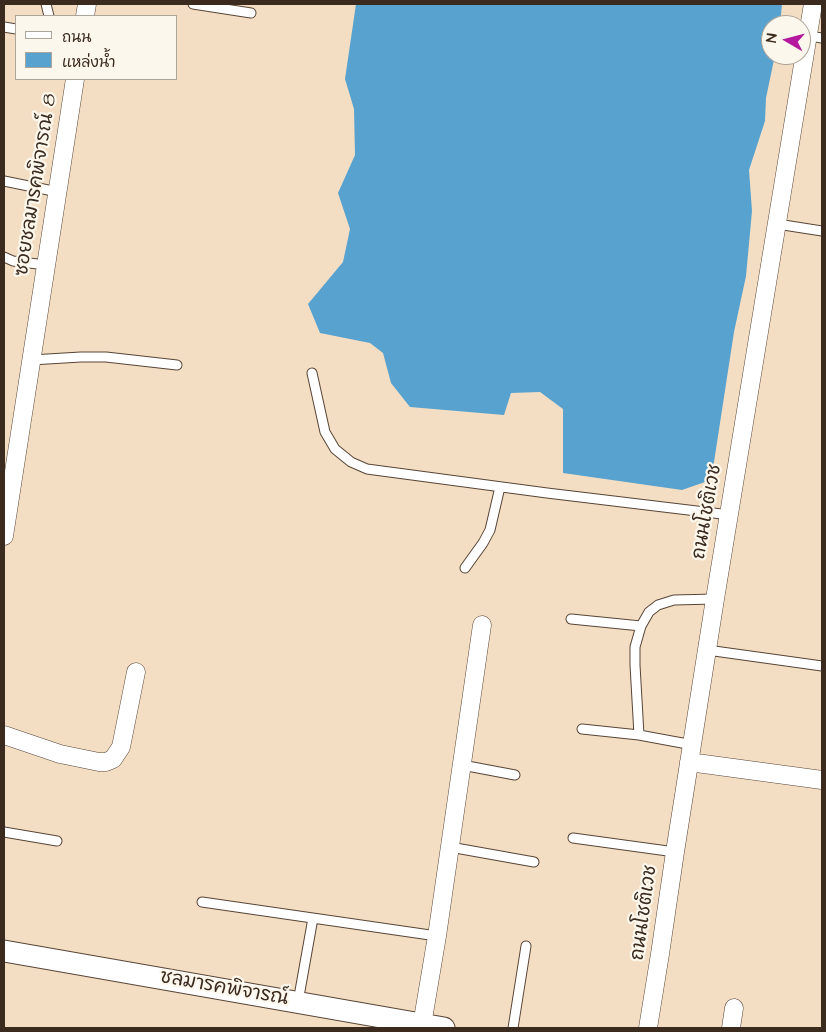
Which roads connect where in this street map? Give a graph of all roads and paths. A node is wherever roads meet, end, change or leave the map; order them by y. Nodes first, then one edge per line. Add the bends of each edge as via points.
1 (193, 4) edge
2 (813, 4) edge
3 (251, 13) dead end
4 (815, 37) edge
5 (75, 80) edge
6 (4, 181) edge
7 (58, 192) junction
8 (777, 224) junction
9 (822, 231) edge
10 (4, 257) edge
11 (46, 265) junction
12 (31, 360) junction
13 (177, 365) dead end
14 (312, 374) dead end
15 (500, 487) junction
16 (730, 515) junction
17 (4, 536) edge
18 (465, 568) dead end
19 (715, 599) junction
20 (571, 619) dead end
21 (482, 625) dead end
22 (641, 626) junction
23 (707, 650) junction
24 (822, 666) edge
25 (136, 672) dead end
26 (582, 729) dead end
27 (640, 735) junction
28 (4, 736) edge
29 (691, 753) junction
30 (462, 765) junction
31 (515, 775) dead end
32 (822, 780) edge
33 (4, 832) edge
34 (573, 838) dead end
35 (57, 841) dead end
36 (450, 847) junction
37 (675, 852) junction
38 (534, 862) dead end
39 (202, 902) dead end
40 (313, 918) junction
41 (437, 936) junction
42 (526, 946) dead end
43 (4, 950) edge
44 (298, 1002) junction
45 (734, 1008) dead end
46 (422, 1024) junction
47 (444, 1028) edge
48 (513, 1028) edge
49 (648, 1028) edge
50 (731, 1028) edge

1 - 3 lane
2 - 4 street, ถนนโชติเวช
4 - 8 street, ถนนโชติเวช
5 - 7 street, ซอยชลมารคพิจารณ์ 8
6 - 7 lane
7 - 11 street, ซอยชลมารคพิจารณ์ 8
8 - 9 lane
8 - 16 street, ถนนโชติเวช
10 - 11 lane
11 - 12 street, ซอยชลมารคพิจารณ์ 8
12 - 13 lane via 106,357
12 - 17 street, ซอยชลมารคพิจารณ์ 8
14 - 15 lane via 325,432 336,449 351,462 367,469
15 - 16 lane
15 - 18 lane via 490,530
16 - 19 street, ถนนโชติเวช
19 - 22 lane via 674,600 658,605 649,612
19 - 23 street, ถนนโชติเวช
20 - 22 lane
21 - 30 street
22 - 27 lane via 635,647
23 - 24 lane
23 - 29 street, ถนนโชติเวช
25 - 28 street via 121,747 113,759 99,762 60,754
26 - 27 lane
27 - 29 lane
29 - 32 street
29 - 37 street, ถนนโชติเวช
30 - 31 lane
30 - 36 street
33 - 35 lane
34 - 37 lane
36 - 38 lane
36 - 41 street
37 - 49 street, ถนนโชติเวช
39 - 40 lane
40 - 41 lane
40 - 44 lane
41 - 46 street
42 - 48 lane
43 - 44 street, ชลมารคพิจารณ์
44 - 46 street, ชลมารคพิจารณ์
45 - 50 street
46 - 47 street, ชลมารคพิจารณ์

